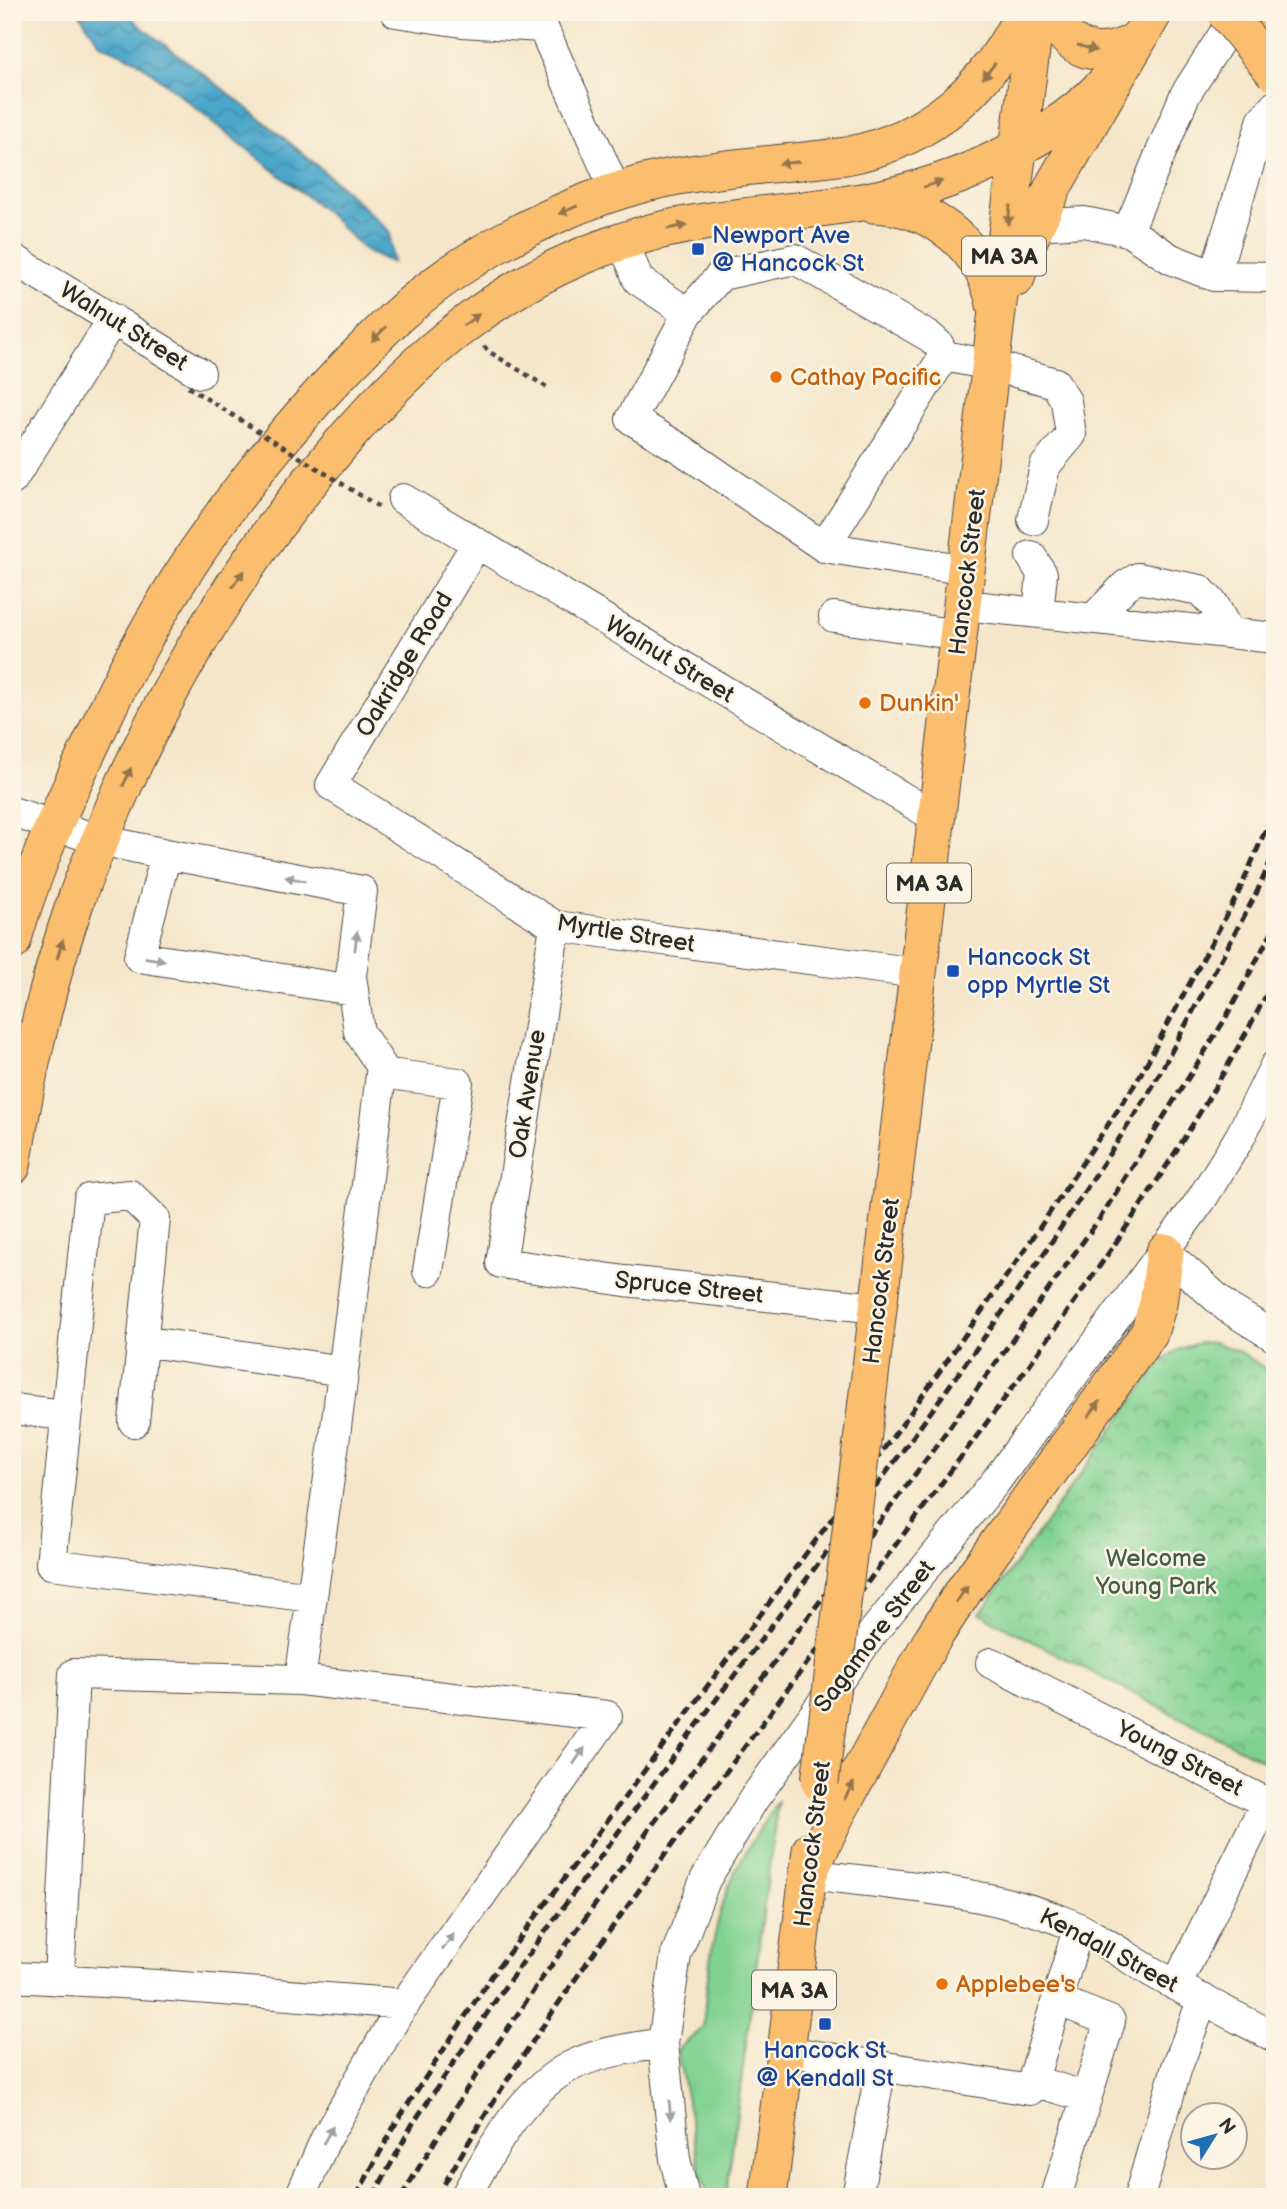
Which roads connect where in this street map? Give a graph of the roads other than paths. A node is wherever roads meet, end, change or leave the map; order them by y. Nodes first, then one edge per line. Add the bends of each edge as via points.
1 (396, 12) edge
2 (1024, 12) edge
3 (1036, 12) edge
4 (1050, 12) edge
5 (1225, 12) edge
6 (1238, 12) edge
7 (1271, 12) edge
8 (1275, 17) edge
9 (539, 20) edge
10 (1139, 37) edge
11 (1275, 73) edge
12 (1275, 106) edge
13 (1017, 147) junction
14 (616, 192) junction
15 (843, 205) junction
16 (1036, 225) junction
17 (1128, 231) junction
18 (620, 243) junction
19 (12, 258) edge
20 (1214, 276) junction
21 (1275, 277) edge
22 (997, 311) junction
23 (688, 313) junction
24 (113, 319) junction
25 (944, 356) junction
26 (992, 365) junction
27 (194, 380) road end
28 (12, 480) edge
29 (391, 503) road end
30 (1033, 520) dead end
31 (477, 543) junction
32 (824, 547) junction
33 (1031, 556) dead end
34 (963, 603) junction
35 (1038, 613) junction
36 (834, 617) dead end
37 (1093, 619) junction
38 (1229, 633) junction
39 (1275, 638) edge
40 (331, 785) joint
41 (12, 813) edge
42 (937, 818) junction
43 (52, 827) junction
44 (100, 840) junction
45 (166, 855) junction
46 (555, 926) junction
47 (12, 942) edge
48 (918, 974) junction
49 (353, 990) junction
50 (1275, 1066) edge
51 (382, 1073) junction
52 (12, 1166) edge
53 (1165, 1252) junction
54 (501, 1262) joint
55 (428, 1271) dead end
56 (878, 1308) junction
57 (1272, 1331) edge
58 (142, 1341) junction
59 (343, 1371) junction
60 (12, 1409) edge
61 (66, 1415) junction
62 (134, 1422) dead end
63 (312, 1598) junction
64 (991, 1663) dead end
65 (300, 1680) junction
66 (1271, 1804) edge
67 (808, 1874) junction
68 (1078, 1929) junction
69 (12, 1978) edge
70 (59, 1980) junction
71 (1176, 1986) junction
72 (1203, 1999) junction
73 (1057, 2000) junction
74 (405, 2004) junction
75 (1275, 2037) edge
76 (663, 2043) junction
77 (786, 2051) junction
78 (881, 2067) junction
79 (1033, 2081) junction
80 (1087, 2097) junction
81 (300, 2197) edge
82 (465, 2197) edge
83 (684, 2197) edge
84 (768, 2197) edge
85 (857, 2197) edge
86 (1056, 2197) edge
87 (1139, 2197) edge

1 - 9 street via 463,22
2 -> 14 main road via 974,89 905,137 846,156 672,177
3 - 13 main road, Hancock Street / MA 3A
4 -> 10 main road via 1065,36 1089,51 1115,50
5 - 11 main road, bridge
6 - 17 street via 1185,95
7 - 8 main road
9 - 14 street
10 - 13 main road via 1088,102
10 - 16 main road, Hancock Street / MA 3A via 1055,183
12 - 20 street via 1263,119
15 -> 13 main road via 944,180
13 -> 22 main road, Hancock Street / MA 3A
14 -> 43 main road via 530,227 449,275 408,306 308,409 221,519 157,616 122,678
18 -> 15 main road via 704,222
15 - 22 main road via 907,209 938,222 977,260
16 - 17 street via 1084,222
16 - 26 main road, Hancock Street / MA 3A via 1023,253
17 - 20 street via 1171,259
18 - 23 street via 638,280
44 -> 18 main road via 155,721 203,635 271,531 361,421 429,354 484,311 568,263
19 - 24 street, Walnut Street
20 - 21 street
22 - 26 main road, Hancock Street / MA 3A
23 - 25 street via 721,275 795,259 930,337
23 - 32 street via 631,419
24 - 27 street, Walnut Street
24 - 28 street
25 - 26 street
25 - 32 street
26 - 30 street via 1055,383 1066,401 1071,435 1045,466
26 - 34 main road, Hancock Street / MA 3A
29 - 31 street, Walnut Street
31 - 40 street, Oakridge Road
31 - 42 street, Walnut Street
32 - 34 street
33 - 35 street via 1042,574
34 - 35 street
34 - 36 street
34 - 42 main road, Hancock Street / MA 3A
35 - 37 street
37 - 38 street
37 - 38 street via 1138,578 1200,590
38 - 39 street
40 - 46 street, Myrtle Street
41 - 43 street
42 - 48 main road, Hancock Street / MA 3A
43 - 44 street
43 - 47 main road
44 - 45 street
52 -> 44 main road via 48,991
49 -> 45 street via 362,891
45 -> 49 street via 139,957
46 - 48 street, Myrtle Street
46 - 54 street, Oak Avenue
48 - 56 main road, Hancock Street / MA 3A
49 - 51 street via 359,1032
50 - 53 street, Sagamore Street via 1240,1137
51 - 55 street via 458,1083
51 - 59 street
53 - 57 street via 1228,1308
67 -> 53 main road via 933,1638 1149,1333
53 - 76 street, Sagamore Street via 996,1481 874,1631 753,1800 705,1880 676,1955
54 - 56 street, Spruce Street via 625,1281
56 - 67 main road, Hancock Street / MA 3A, bridge
58 - 59 street
58 - 61 street via 155,1219 130,1195 89,1199
58 - 62 street
59 - 63 street
60 - 61 street
61 - 63 street via 51,1564
63 - 65 street
64 - 66 street, Young Street
65 - 70 street via 75,1674
74 -> 65 street via 607,1716
66 - 71 street
67 - 68 street, Kendall Street via 990,1899
67 - 77 main road, Hancock Street / MA 3A
68 - 71 street, Kendall Street
68 - 73 street
69 - 70 street
70 - 74 street
71 - 72 street, Kendall Street
72 - 75 street, Kendall Street
72 - 87 street via 1177,2067
73 - 79 street
73 - 80 street via 1110,2021
81 -> 74 street via 326,2138
76 - 82 street via 613,2052 569,2067 528,2099
76 -> 83 street, Sagamore Street via 675,2159
77 - 78 street
77 - 84 main road, Hancock Street / MA 3A
78 - 79 street via 1030,2090
78 - 85 street
79 - 80 street
80 - 86 street

